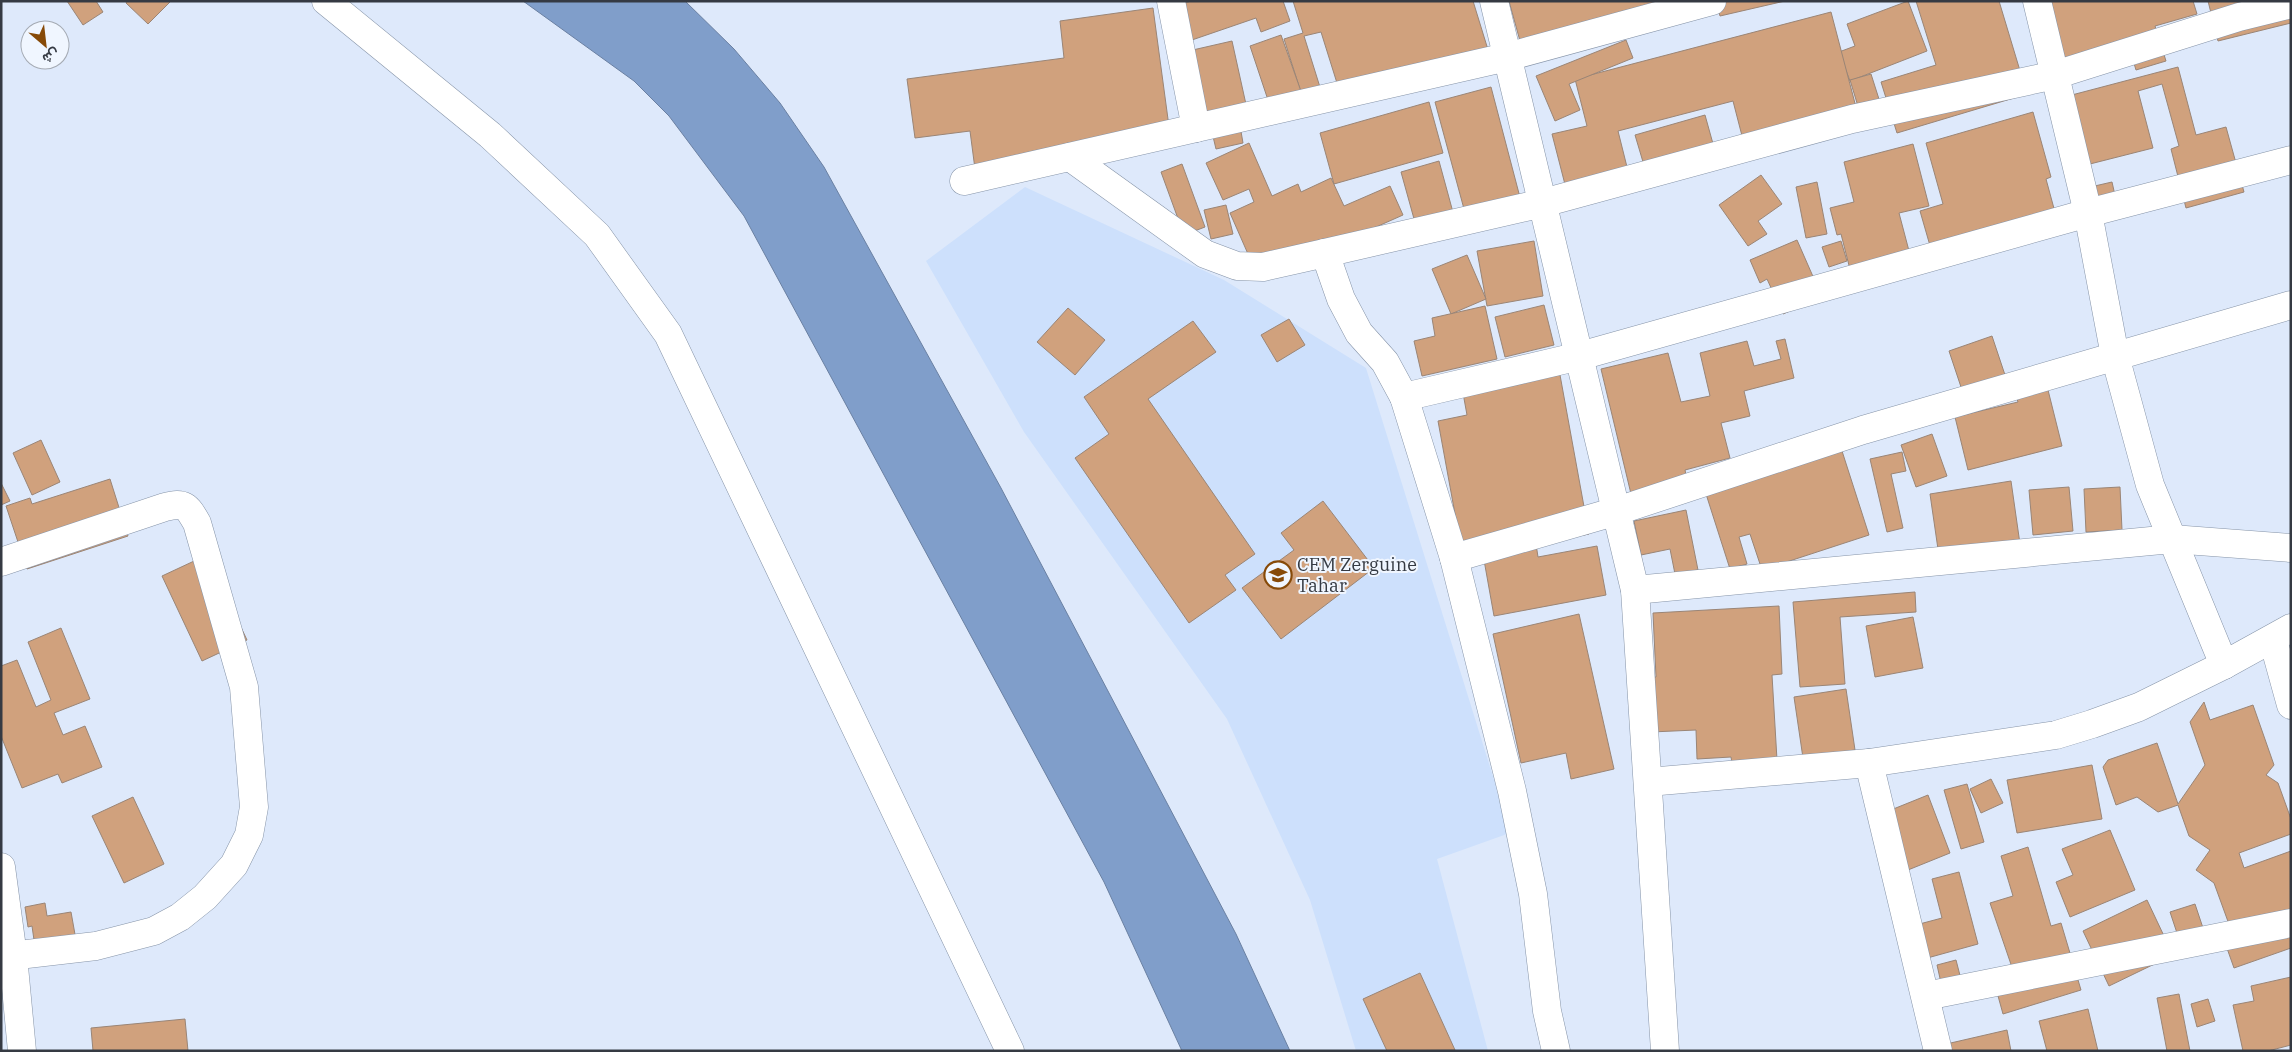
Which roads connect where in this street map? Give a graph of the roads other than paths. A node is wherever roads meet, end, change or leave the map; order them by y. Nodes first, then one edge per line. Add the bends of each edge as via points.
1 (326, 1) edge
2 (1171, 1) edge
3 (1494, 1) edge
4 (1712, 1) edge
5 (2037, 1) edge
6 (2291, 4) edge
7 (1507, 57) junction
8 (2055, 75) junction
9 (1196, 128) junction
10 (1070, 157) junction
11 (2291, 160) edge
12 (964, 181) dead end
13 (1543, 203) junction
14 (2088, 212) junction
15 (1325, 252) junction
16 (2291, 305) edge
17 (1580, 356) junction
18 (2115, 356) junction
19 (1404, 397) junction
20 (1617, 511) junction
21 (2172, 539) junction
22 (2291, 548) edge
23 (1454, 558) junction
24 (1, 562) edge
25 (1635, 590) junction
26 (2282, 634) edge
27 (2224, 665) junction
28 (2291, 705) edge
29 (1869, 763) junction
30 (1648, 782) junction
31 (1, 867) edge
32 (2291, 923) edge
33 (7, 956) edge
34 (1926, 996) junction
35 (22, 1051) edge
36 (1010, 1051) edge
37 (1556, 1051) edge
38 (1665, 1051) edge
39 (1938, 1051) edge

1 - 36 street via 490,135 598,235 668,334
2 - 9 street
3 - 7 street
4 - 7 street
5 - 8 street
6 - 8 street
7 - 9 street
7 - 13 street
8 - 13 street via 1852,119
8 - 14 street
9 - 10 street
10 - 12 street
10 - 15 street via 1205,254 1237,266 1263,267
11 - 14 street
13 - 15 street
13 - 17 street
14 - 17 street
14 - 18 street
15 - 19 street via 1341,299 1359,334 1385,362
16 - 18 street
17 - 19 street
17 - 20 street
18 - 20 street via 1863,430
18 - 21 street via 2150,485
19 - 23 street
20 - 23 street
20 - 25 street
21 - 22 street
21 - 25 street
21 - 27 street
23 - 37 street via 1512,791 1533,894 1546,1010
24 - 33 street via 165,507 178,504 188,508 197,523 244,686 254,807 249,835 234,865 205,897 180,917 154,931 96,946
25 - 30 street
26 - 27 street
26 - 28 street
27 - 29 street via 2139,707 2056,735
29 - 30 street
29 - 34 street
30 - 38 street
31 - 33 street
32 - 34 street
33 - 35 street
34 - 39 street

